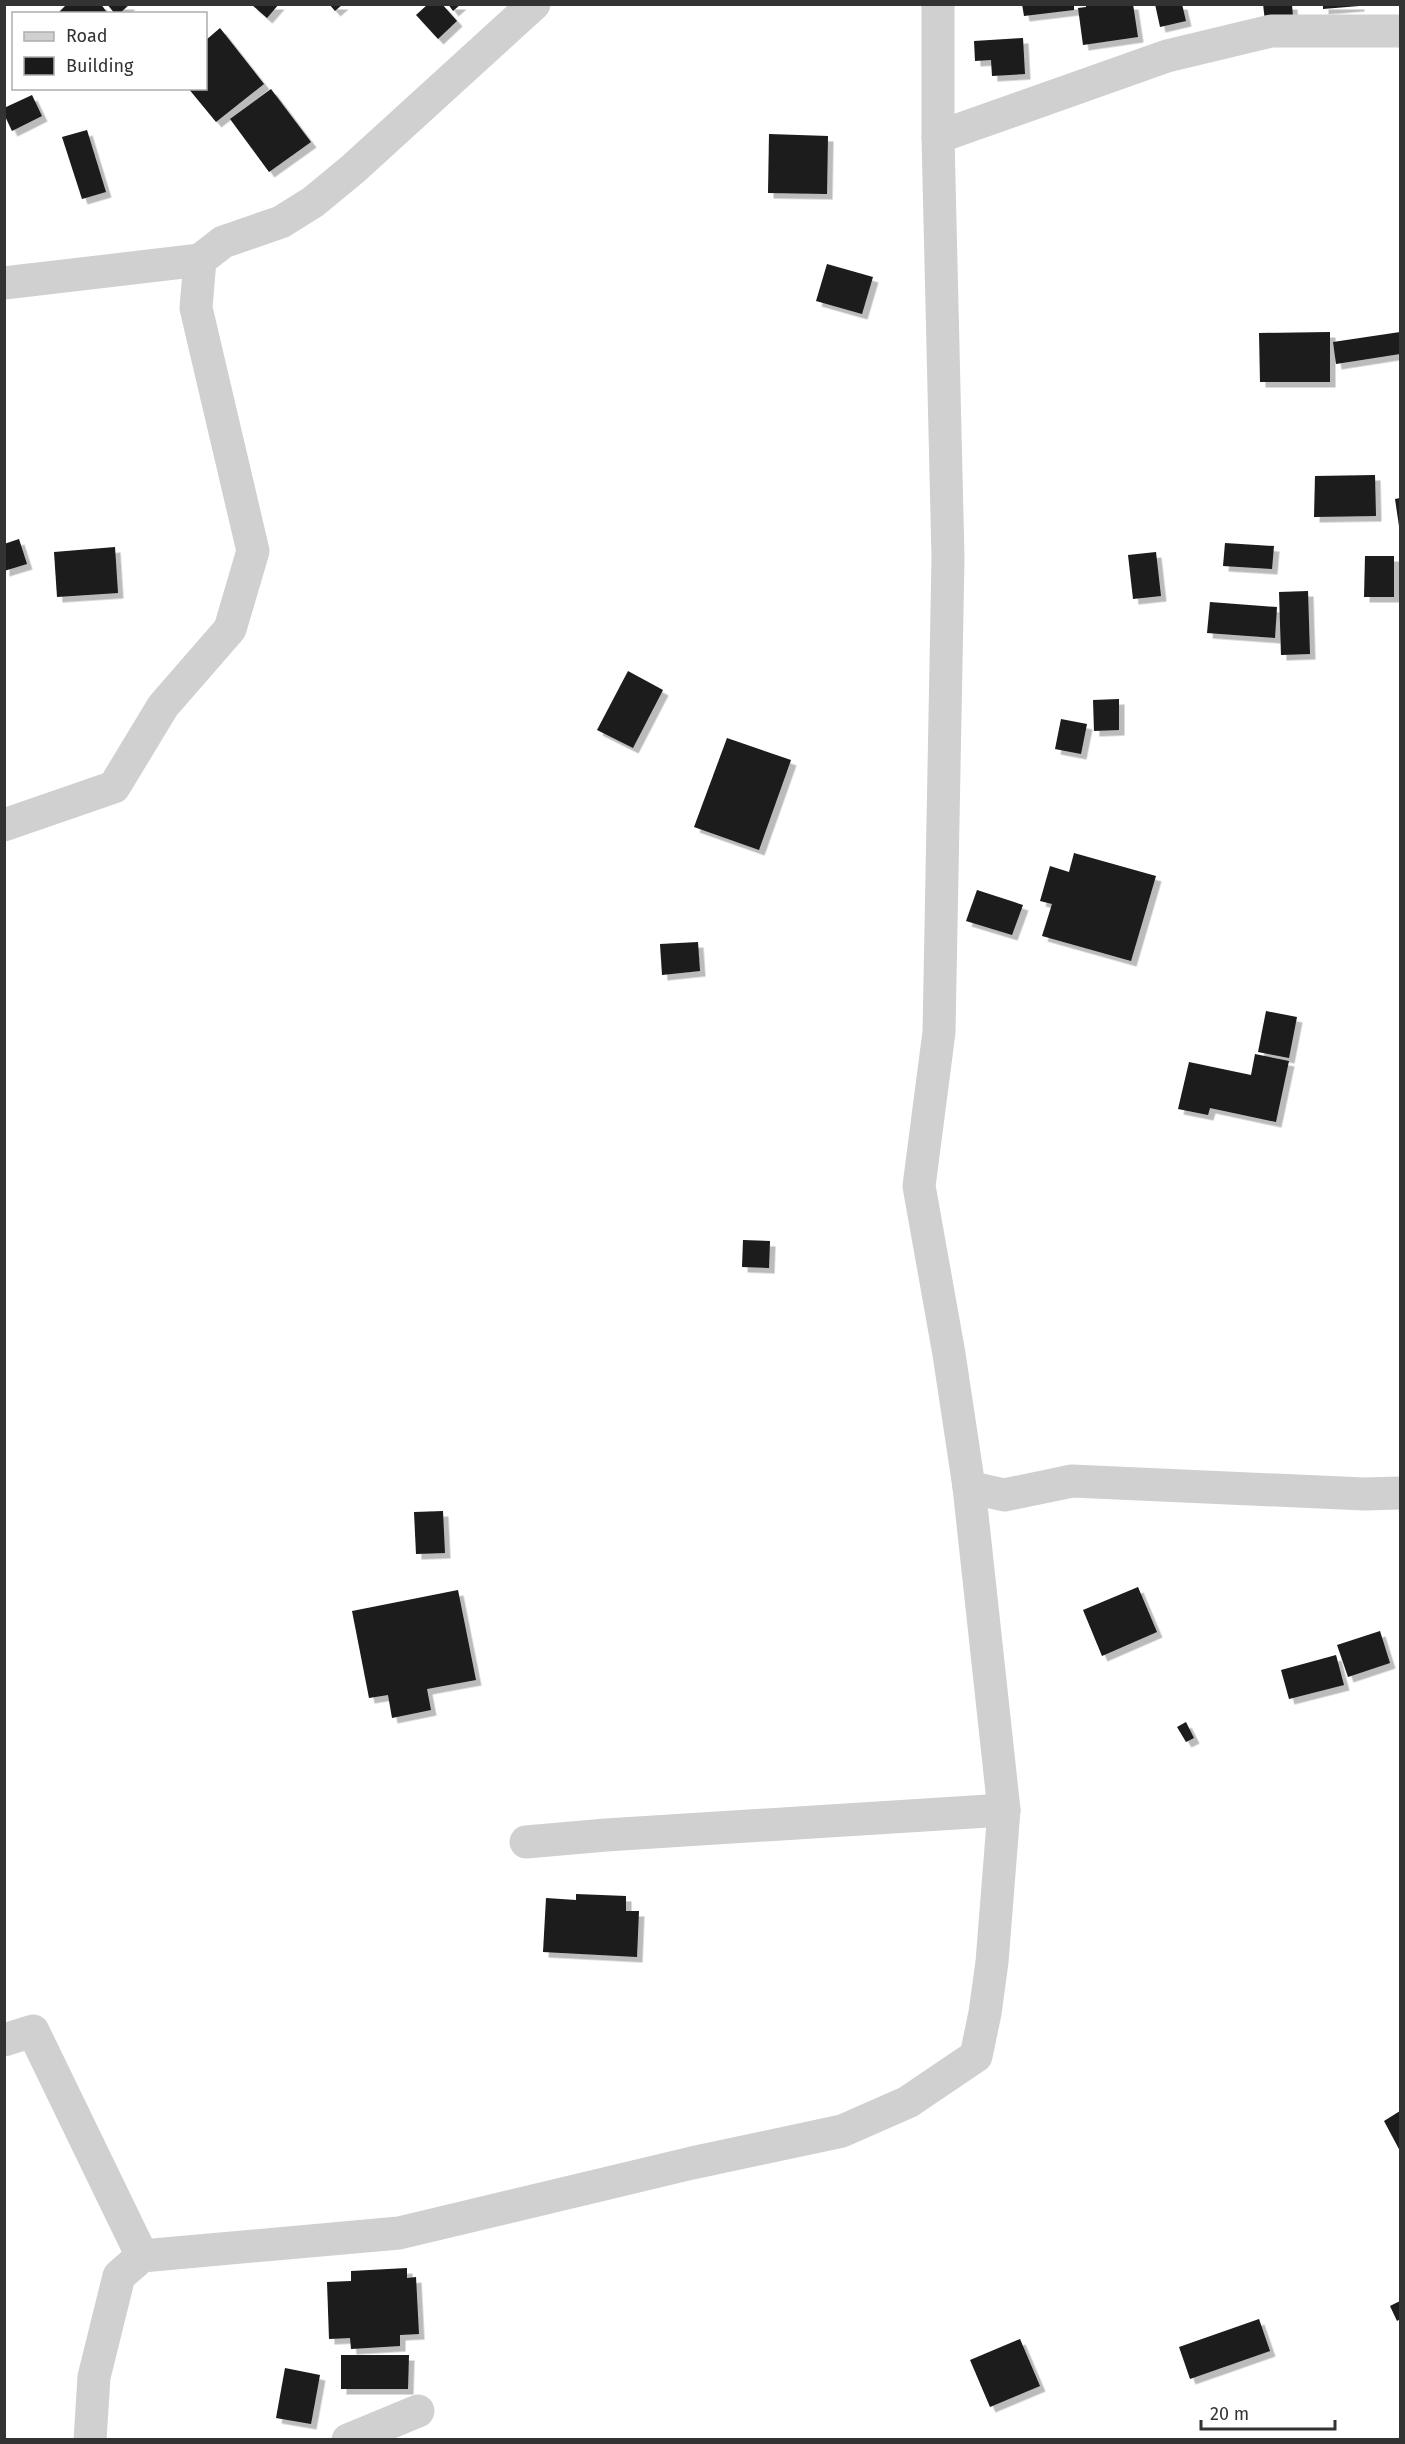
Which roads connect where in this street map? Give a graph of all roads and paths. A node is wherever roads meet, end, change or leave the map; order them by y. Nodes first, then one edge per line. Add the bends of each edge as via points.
1 (534, 4) edge
2 (938, 4) edge
3 (1401, 31) edge
4 (938, 137) junction
5 (200, 260) junction
6 (4, 284) edge
7 (4, 825) edge
8 (969, 1487) junction
9 (1401, 1493) edge
10 (1004, 1810) junction
11 (526, 1842) dead end
12 (4, 2040) edge
13 (141, 2256) junction
14 (418, 2411) dead end
15 (90, 2439) edge
16 (348, 2439) edge

1 - 5 street via 313,202 281,222 223,242
2 - 4 street
3 - 4 street via 1271,31 1167,56
4 - 8 street via 948,558 939,1032 919,1186 950,1354
5 - 6 street
5 - 7 street via 196,308 253,550 230,629 163,706 114,787
8 - 9 street via 1004,1495 1072,1481
8 - 10 street
10 - 11 street
10 - 13 street via 992,1962 976,2056 908,2102 842,2131 399,2232
12 - 13 street via 33,2031
13 - 15 street via 119,2276 94,2377
14 - 16 street

